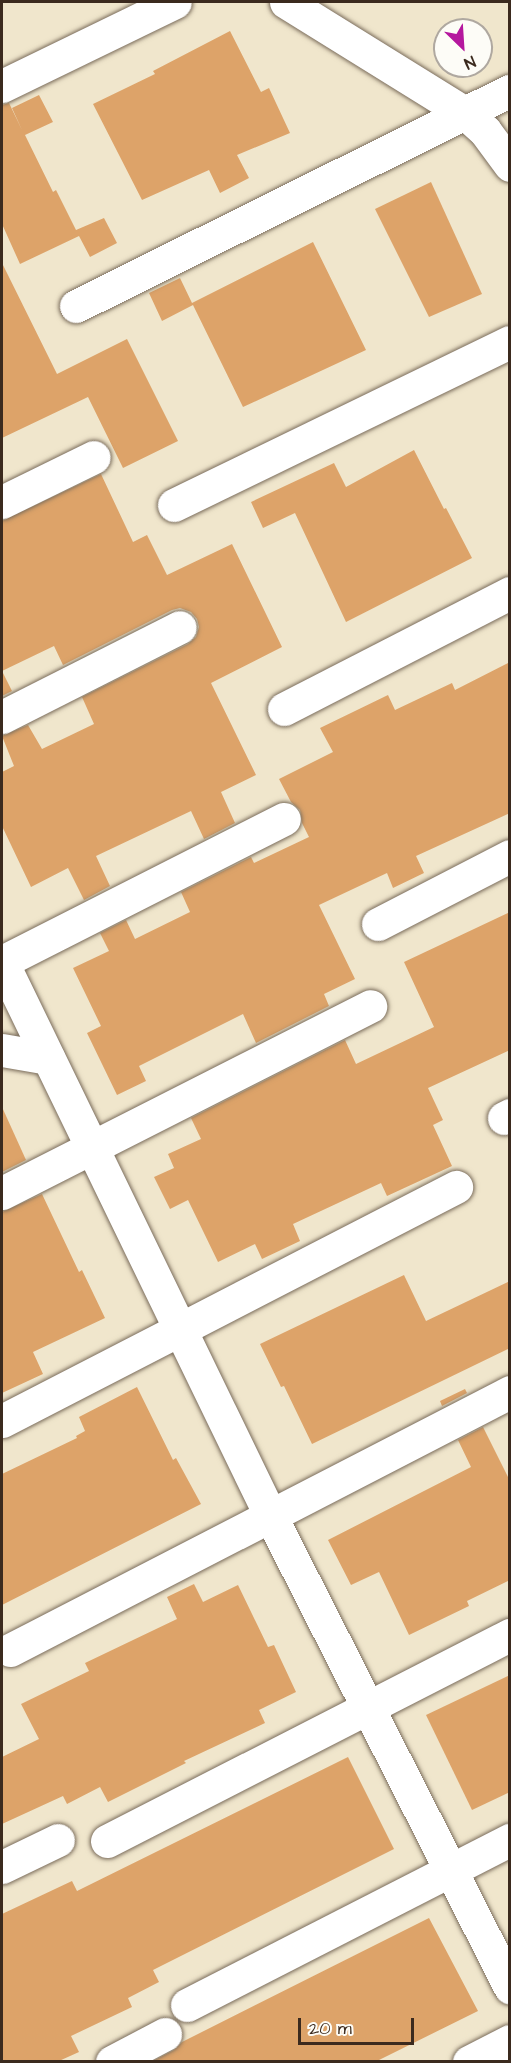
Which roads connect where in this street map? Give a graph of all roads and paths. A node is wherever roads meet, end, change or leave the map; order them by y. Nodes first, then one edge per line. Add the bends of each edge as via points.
1 (175, 2) edge
2 (286, 2) edge
3 (2, 86) edge
4 (510, 91) edge
5 (465, 112) junction
6 (510, 165) edge
7 (75, 306) dead end
8 (510, 342) edge
9 (94, 457) dead end
10 (2, 502) edge
11 (174, 505) dead end
12 (510, 593) edge
13 (180, 627) dead end
14 (284, 709) dead end
15 (2, 717) edge
16 (284, 819) dead end
17 (510, 856) edge
18 (378, 924) dead end
19 (2, 962) edge
20 (370, 1006) dead end
21 (2, 1050) edge
22 (48, 1058) junction
23 (90, 1148) junction
24 (456, 1186) dead end
25 (2, 1193) edge
26 (179, 1329) junction
27 (510, 1392) edge
28 (2, 1421) edge
29 (270, 1515) junction
30 (510, 1635) edge
31 (10, 1650) dead end
32 (368, 1707) junction
33 (58, 1840) dead end
34 (510, 1840) edge
35 (107, 1841) dead end
36 (2, 1867) edge
37 (451, 1870) junction
38 (510, 1987) edge
39 (187, 2005) dead end
40 (165, 2034) dead end
41 (510, 2041) edge
42 (112, 2061) edge
43 (469, 2061) edge

1 - 3 street
2 - 5 street
4 - 5 street
5 - 6 street
5 - 7 street
8 - 11 street
9 - 10 street
12 - 14 street
13 - 15 street
16 - 19 street
17 - 18 street
19 - 22 street
20 - 23 street
21 - 22 street
22 - 23 street
23 - 25 street
23 - 26 street
24 - 26 street
26 - 28 street
26 - 29 street
27 - 29 street
29 - 31 street
29 - 32 street
30 - 32 street
32 - 35 street
32 - 37 street
33 - 36 street
34 - 37 street
37 - 38 street
37 - 39 street
40 - 42 street
41 - 43 street

